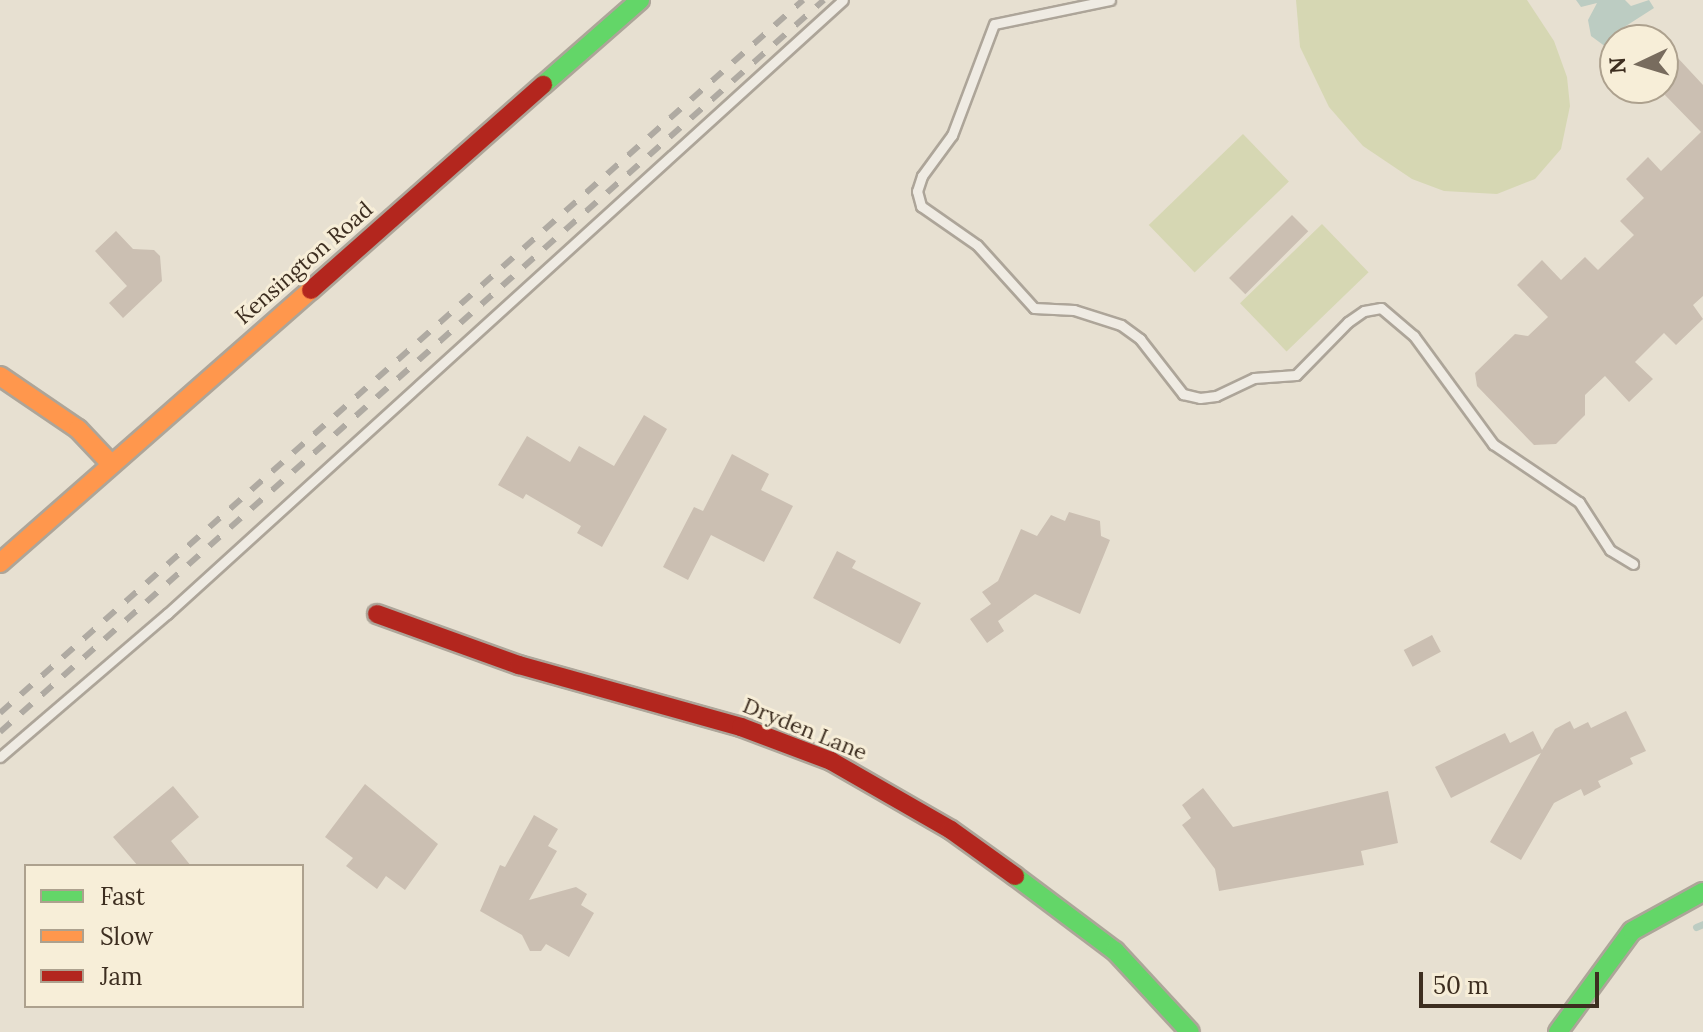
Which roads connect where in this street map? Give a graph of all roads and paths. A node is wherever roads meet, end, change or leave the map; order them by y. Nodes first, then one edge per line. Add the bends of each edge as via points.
1 (640, 0) edge
2 (843, 0) edge
3 (1110, 0) edge
4 (0, 376) edge
5 (111, 464) junction
6 (0, 563) edge
7 (1633, 564) dead end
8 (377, 614) dead end
9 (0, 757) edge
10 (1703, 892) edge
11 (1190, 1032) edge
12 (1558, 1032) edge

1 - 5 street, Kensington Road
2 - 9 lane via 167,614
3 - 7 lane via 994,24 952,135 922,176 917,191 921,206 977,245 1034,308 1074,310 1121,325 1140,339 1183,394 1200,398 1254,378 1296,375 1348,322 1381,308 1414,336 1493,444 1579,502 1610,550
4 - 5 street via 78,429
5 - 6 street, Kensington Road
8 - 11 street, Dryden Lane via 519,665 741,727 831,761 951,830 1080,924 1115,951
10 - 12 street via 1632,931

